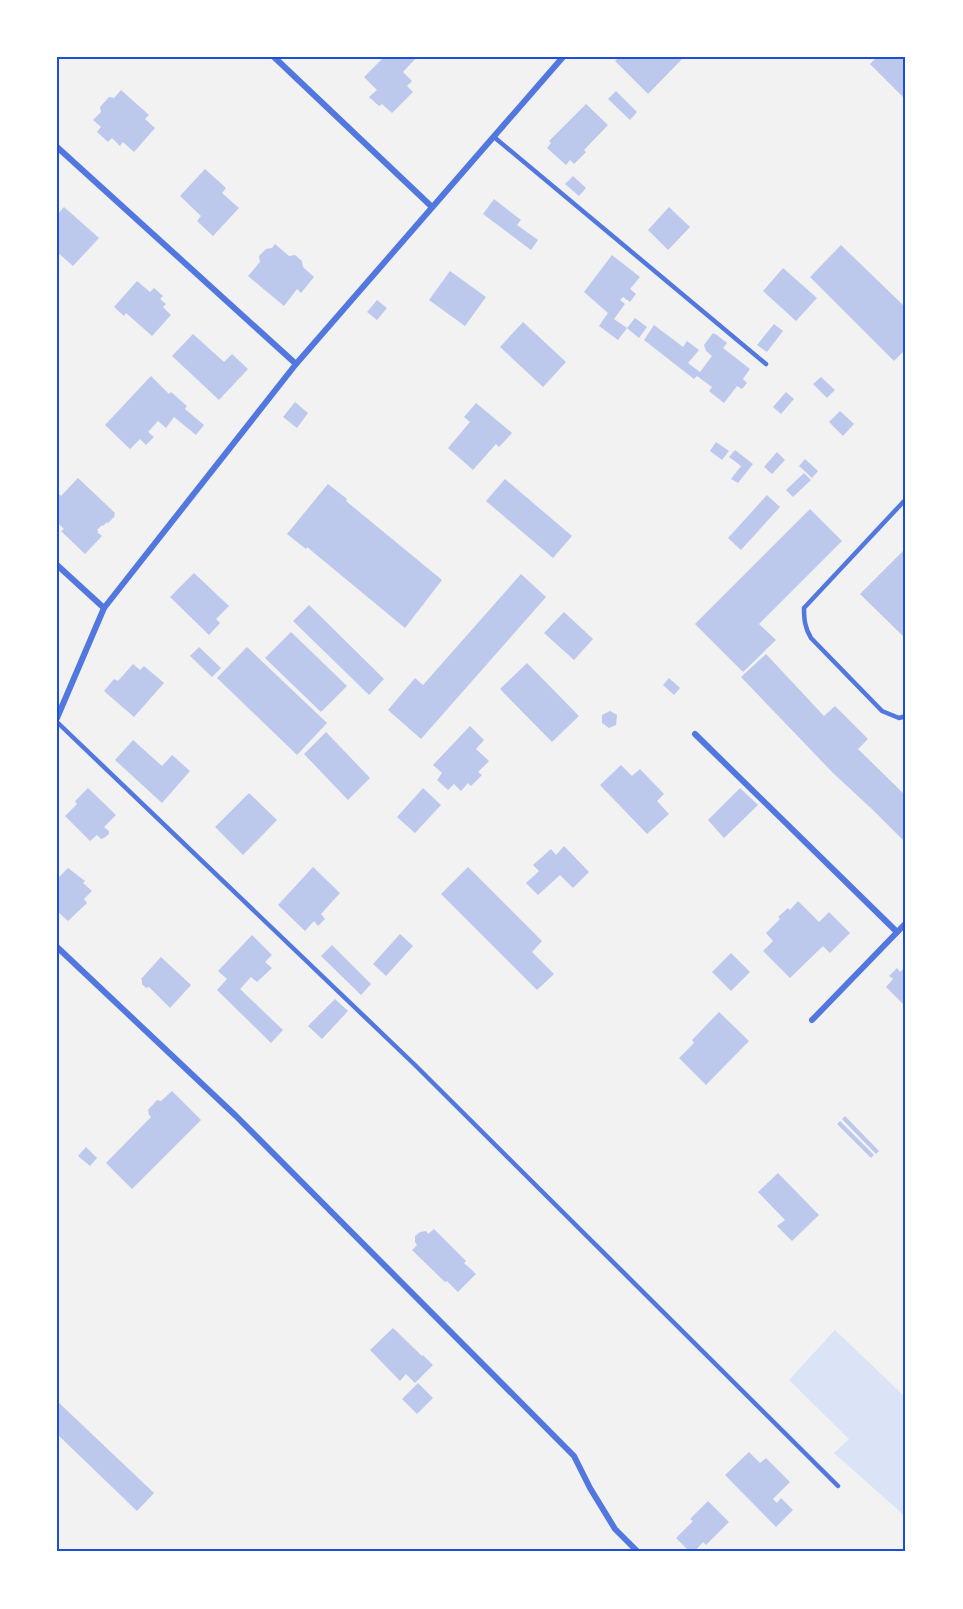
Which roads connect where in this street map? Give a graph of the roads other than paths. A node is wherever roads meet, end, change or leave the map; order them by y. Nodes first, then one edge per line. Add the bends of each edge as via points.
1 (274, 57) edge
2 (563, 57) edge
3 (494, 136) junction
4 (57, 147) edge
5 (432, 207) junction
6 (296, 364) junction
7 (766, 364) dead end
8 (906, 499) edge
9 (57, 565) edge
10 (104, 608) junction
11 (906, 716) edge
12 (57, 720) edge
13 (695, 734) dead end
14 (906, 923) edge
15 (897, 932) junction
16 (57, 947) edge
17 (812, 1020) dead end
18 (838, 1486) dead end
19 (638, 1552) edge

1 - 5 street
2 - 3 street
3 - 5 street
3 - 7 lane
4 - 6 street
5 - 6 street
6 - 10 street
8 - 11 lane via 804,608 806,630 811,638 882,711 899,718
9 - 10 street
10 - 12 street
12 - 18 lane via 415,1065
13 - 15 street
14 - 15 street
15 - 17 street
16 - 19 street via 236,1116 574,1456 615,1529

